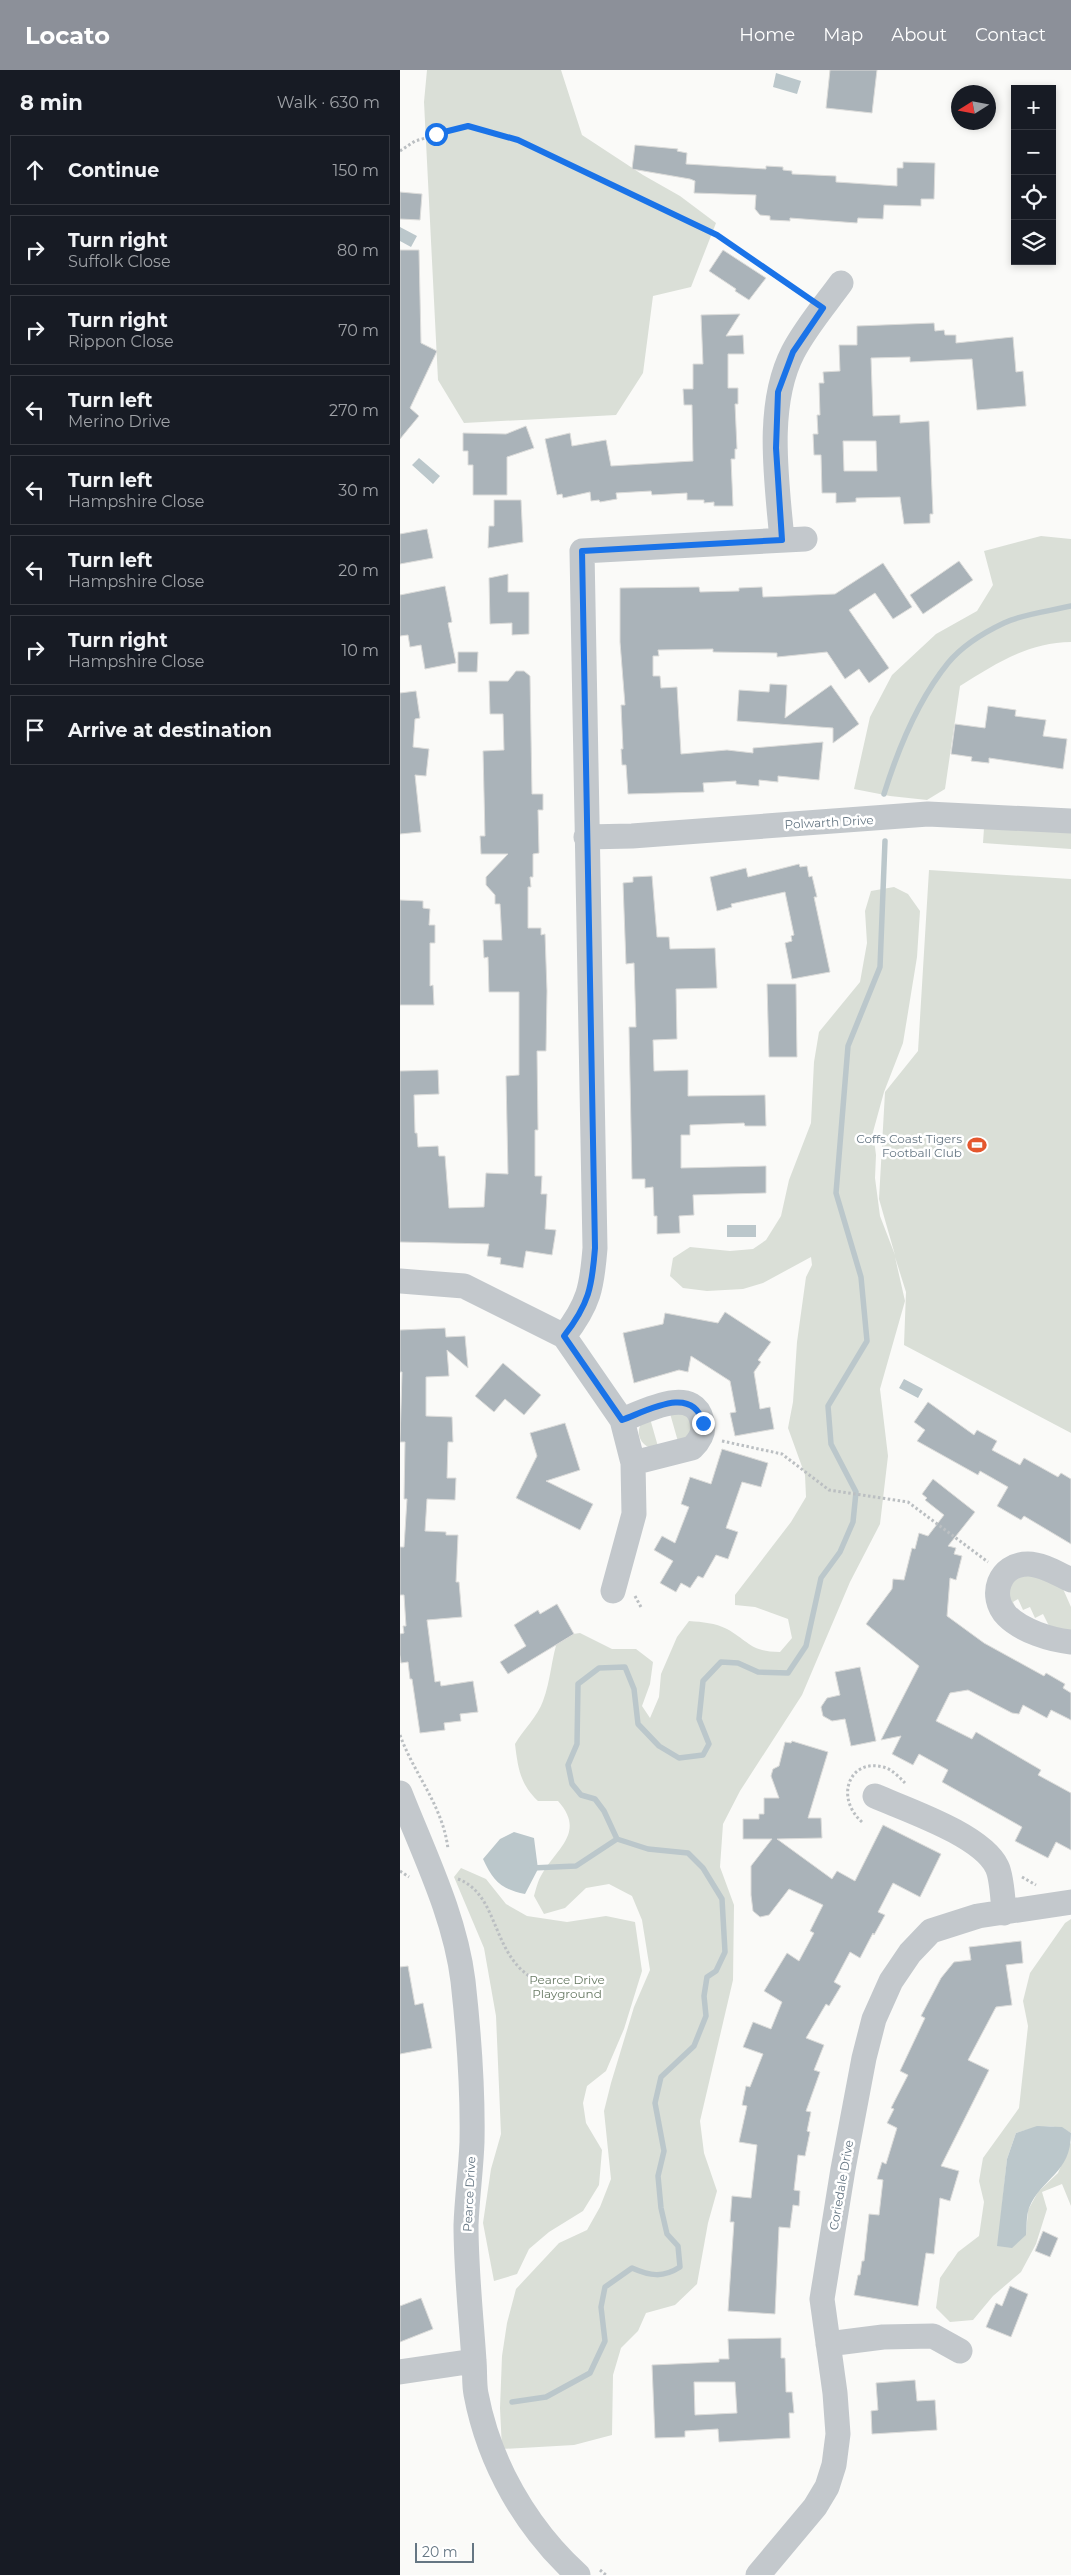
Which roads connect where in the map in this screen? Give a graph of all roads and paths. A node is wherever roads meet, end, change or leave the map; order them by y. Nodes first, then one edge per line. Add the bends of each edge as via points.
1 (400, 152) edge
2 (841, 283) dead end
3 (823, 308) junction
4 (1071, 821) edge
5 (586, 837) junction
6 (400, 1281) edge
7 (564, 1336) junction
8 (622, 1420) junction
9 (714, 1439) dead end
10 (633, 1463) junction
11 (992, 1566) dead end
12 (1071, 1580) edge
13 (613, 1591) dead end
14 (1071, 1642) edge
15 (400, 1735) edge
16 (400, 1794) edge
17 (875, 1796) dead end
18 (410, 1847) edge
19 (448, 1850) dead end
20 (454, 1877) dead end
21 (1071, 1902) edge
22 (1004, 1913) junction
23 (529, 1976) dead end
24 (828, 2344) junction
25 (960, 2351) dead end
26 (474, 2360) junction
27 (400, 2372) edge
28 (576, 2574) edge
29 (758, 2575) edge

1 - 3 path via 415,141 468,126 518,140 717,235
2 - 3 street
3 - 5 street via 793,352 778,392 776,448 794,540 582,551
4 - 5 street, Polwarth Drive via 928,814
5 - 7 street via 595,1248 593,1282 581,1314
6 - 7 street via 464,1286
7 - 8 street
8 - 10 street
8 - 10 street via 672,1402 694,1406 701,1415 703,1423 699,1441 692,1448
9 - 11 path via 782,1454 828,1490 908,1502
10 - 13 street via 634,1514
12 - 14 street via 1028,1564 1009,1569 997,1585 999,1605 1014,1621 1059,1641
15 - 19 path via 438,1810
16 - 18 street, Pearce Drive
17 - 22 street via 949,1828 979,1846 998,1867
18 - 26 street, Pearce Drive via 452,1930 462,1979 470,2065 472,2141 466,2223
20 - 23 path via 471,1884 476,1890 485,1902 506,1953
21 - 22 street, Coriedale Drive
22 - 24 street, Coriedale Drive via 957,1921 931,1931 910,1953 891,1981 874,2019 844,2160 822,2299
24 - 25 street via 883,2337 933,2336
24 - 29 street, Coriedale Drive via 838,2434 834,2465 827,2487 815,2507
26 - 27 street
26 - 28 street, Pearce Drive via 476,2393 501,2469 532,2526

